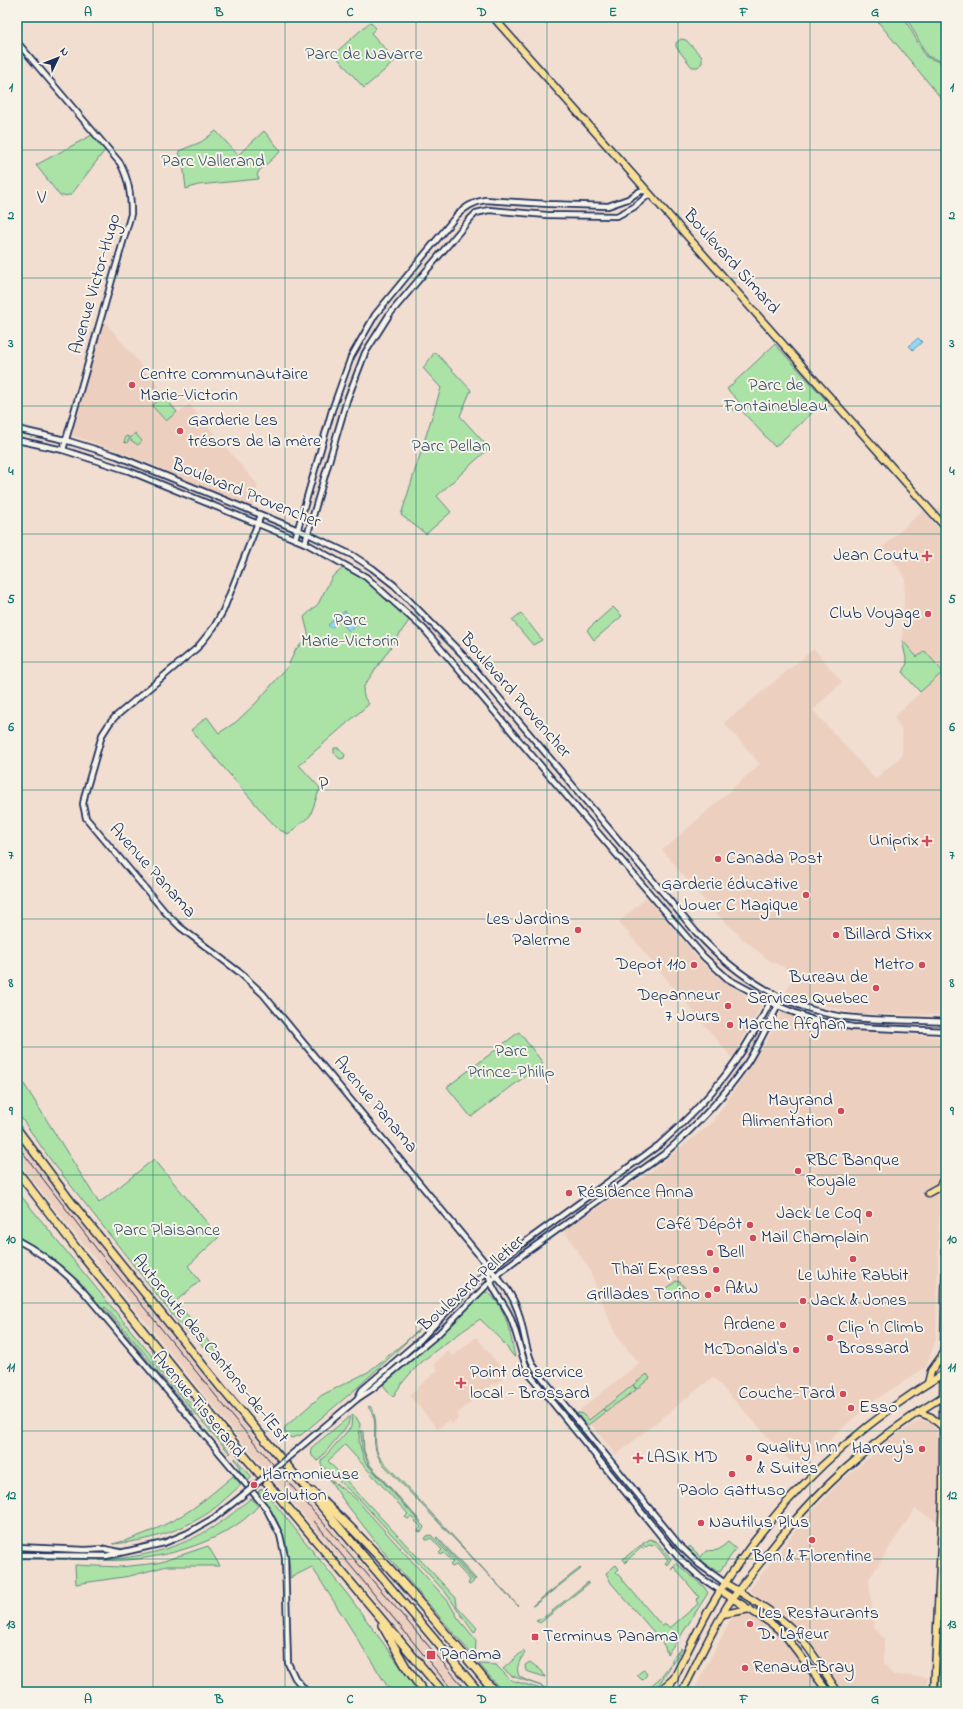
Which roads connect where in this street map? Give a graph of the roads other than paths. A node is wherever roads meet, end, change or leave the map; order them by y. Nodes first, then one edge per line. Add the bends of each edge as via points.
1 (494, 17) edge
2 (17, 42) edge
3 (647, 190) junction
4 (17, 429) edge
5 (17, 440) edge
6 (65, 440) junction
7 (63, 450) junction
8 (131, 462) junction
9 (128, 471) junction
10 (261, 515) junction
11 (258, 524) junction
12 (946, 528) edge
13 (298, 530) junction
14 (308, 534) junction
15 (295, 539) junction
16 (305, 543) junction
17 (774, 994) junction
18 (782, 998) junction
19 (770, 1002) junction
20 (778, 1006) junction
21 (946, 1022) edge
22 (946, 1031) edge
23 (714, 1090) junction
24 (722, 1097) junction
25 (17, 1129) edge
26 (17, 1171) edge
27 (946, 1176) edge
28 (928, 1193) dead end
29 (17, 1240) edge
30 (946, 1248) edge
31 (489, 1269) junction
32 (496, 1276) junction
33 (491, 1281) junction
34 (944, 1352) junction
35 (945, 1372) edge
36 (928, 1383) junction
37 (944, 1395) edge
38 (357, 1399) junction
39 (918, 1412) junction
40 (943, 1427) junction
41 (295, 1476) junction
42 (17, 1547) edge
43 (121, 1552) junction
44 (17, 1555) edge
45 (725, 1583) junction
46 (720, 1591) junction
47 (738, 1591) junction
48 (946, 1596) edge
49 (733, 1598) junction
50 (374, 1609) junction
51 (750, 1609) junction
52 (723, 1614) junction
53 (674, 1679) junction
54 (307, 1692) edge
55 (424, 1692) edge
56 (443, 1692) edge
57 (479, 1692) edge
58 (496, 1692) edge
59 (659, 1692) edge
60 (667, 1692) edge
61 (682, 1692) edge
62 (828, 1692) edge
63 (838, 1692) edge
64 (934, 1692) edge
65 (942, 1692) edge

1 - 3 main road, Boulevard Simard
2 - 6 street, Avenue Victor-Hugo via 120,163 131,196 131,214
3 - 12 main road, Boulevard Simard
3 - 13 street via 608,206 485,200 466,206 375,315 351,357 334,403
3 - 14 street via 647,196 617,216 547,215 489,210 476,213 470,219 389,315 365,353 347,400
4 - 6 street, Boulevard Provencher
5 - 7 street, Boulevard Provencher
6 - 7 street, Avenue Victor-Hugo
6 - 8 street, Boulevard Provencher
7 - 9 street, Boulevard Provencher
8 - 9 street
8 - 10 street, Boulevard Provencher
9 - 11 street, Boulevard Provencher
10 - 11 street, Avenue Panama
10 - 13 street, Boulevard Provencher
11 - 15 street, Boulevard Provencher
11 - 31 street, Avenue Panama via 223,611 209,634 197,648 115,717 102,734 84,794 86,818 180,927 239,972 263,994
13 - 14 street, Boulevard Provencher
13 - 15 street
14 - 16 street
14 - 17 street, Boulevard Provencher via 352,555 372,568 424,615 463,655 710,947 741,974
15 - 16 street, Boulevard Provencher
16 - 19 street, Boulevard Provencher via 366,577 424,629 704,957 728,979
17 - 18 street, Boulevard Provencher
17 - 19 street, Boulevard Pelletier
18 - 20 street, Boulevard Pelletier
18 - 21 street, Boulevard Provencher via 814,1010 854,1018
19 - 20 street, Boulevard Provencher
19 - 23 street, Boulevard Pelletier via 744,1050
20 - 22 street, Boulevard Provencher via 813,1020 853,1027
20 - 24 street, Boulevard Pelletier via 747,1063
23 - 24 street
23 - 31 street, Boulevard Pelletier via 681,1126 659,1145
24 - 32 street, Boulevard Pelletier via 664,1154
25 - 41 highway, Autoroute des Cantons-de-l'Est via 105,1245
26 - 50 highway via 242,1453
27 - 28 main road via 939,1187
29 - 54 street, Avenue Tisserand via 55,1264 83,1290 269,1512 280,1535 285,1558 288,1663 295,1678
30 - 34 main road
31 - 32 street, Avenue Panama
31 - 33 street, Avenue Panama
31 - 38 street, Boulevard Pelletier via 420,1340 362,1390
32 - 33 street, Boulevard Pelletier
32 - 45 street, Avenue Panama via 514,1299 532,1362 545,1382 680,1546
33 - 38 street, Boulevard Pelletier via 438,1334
33 - 46 street, Avenue Panama via 509,1315 530,1375 678,1557
34 - 35 main road
34 - 36 main road via 931,1371
35 - 36 main road
35 - 37 main road
36 - 45 main road via 877,1417 821,1465 777,1513
37 - 39 main road
37 - 40 main road
38 - 43 street, Boulevard Pelletier, bridge via 214,1518 164,1543
39 - 40 main road via 931,1417
39 - 47 main road via 875,1443 827,1485 793,1522
40 - 64 main road via 943,1515
41 - 57 highway, Autoroute des Cantons-de-l'Est
41 - 58 highway via 334,1511 386,1565
42 - 43 street, Boulevard Pelletier via 105,1549
43 - 44 street, Boulevard Pelletier via 93,1557
45 - 46 main road
45 - 47 main road, Avenue Panama
46 - 49 main road, Avenue Panama
46 - 53 main road
47 - 49 main road
47 - 63 main road, Avenue Panama via 791,1628
48 - 65 main road
49 - 51 main road, Avenue Panama
49 - 52 main road
50 - 55 highway via 406,1667
50 - 56 highway
51 - 52 main road
51 - 62 main road, Avenue Panama via 784,1634
52 - 61 main road
53 - 59 highway
53 - 60 main road

